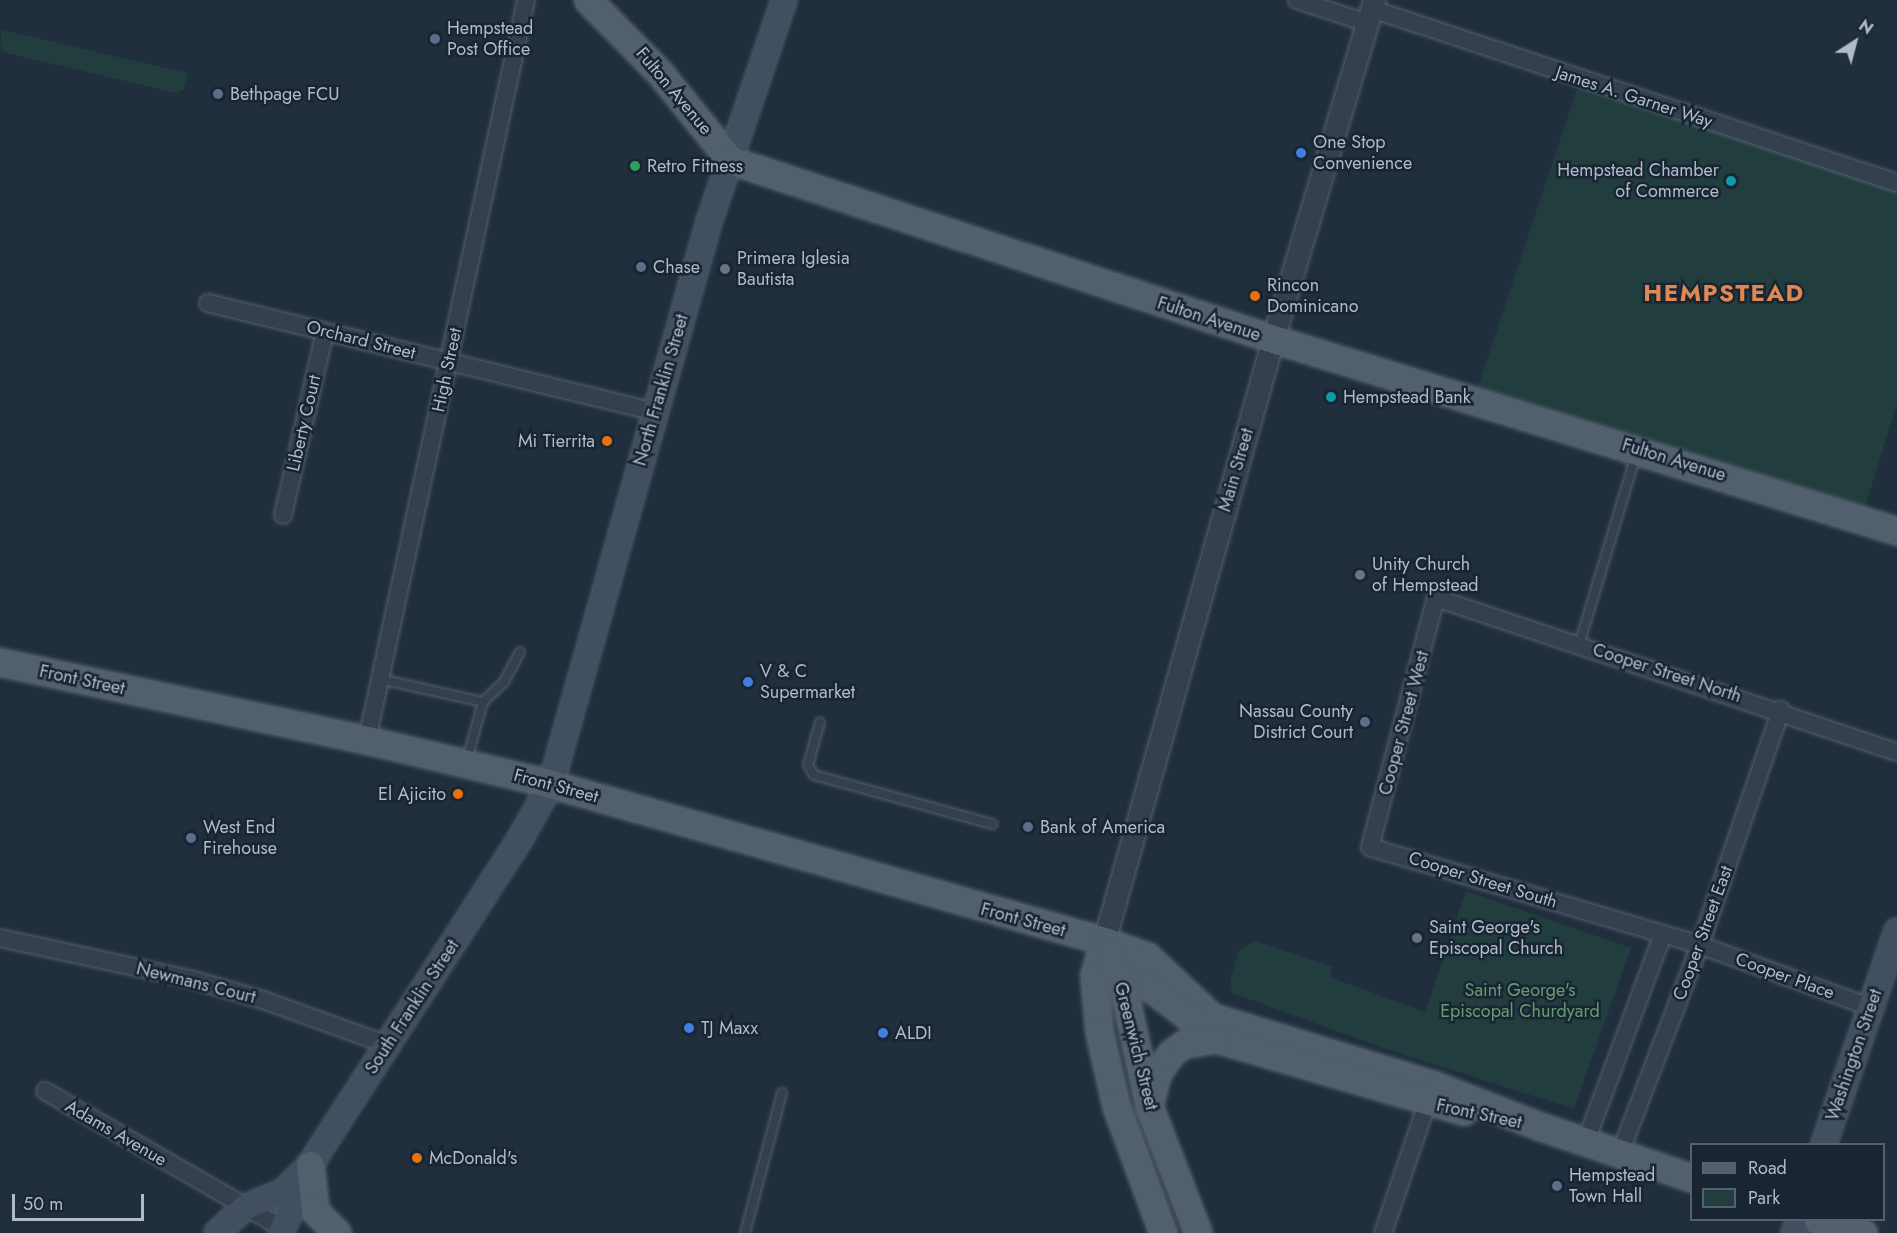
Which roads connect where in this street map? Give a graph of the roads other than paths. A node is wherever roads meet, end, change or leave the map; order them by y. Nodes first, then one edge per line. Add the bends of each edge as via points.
1 (526, 0) edge
2 (588, 0) edge
3 (784, 0) edge
4 (1297, 0) edge
5 (1371, 11) edge
6 (730, 160) junction
7 (1897, 183) edge
8 (208, 303) dead end
9 (325, 332) junction
10 (1273, 339) junction
11 (448, 361) junction
12 (655, 412) junction
13 (1638, 449) junction
14 (283, 515) dead end
15 (1897, 531) edge
16 (1436, 598) joint
17 (1579, 645) junction
18 (520, 652) dead end
19 (0, 662) edge
20 (380, 679) junction
21 (483, 702) junction
22 (1781, 710) junction
23 (820, 722) dead end
24 (367, 740) junction
25 (1897, 752) edge
26 (466, 764) junction
27 (551, 784) junction
28 (992, 825) dead end
29 (1370, 847) joint
30 (1897, 931) edge
31 (1663, 934) junction
32 (0, 938) edge
33 (1104, 941) junction
34 (1700, 945) junction
35 (1870, 1006) junction
36 (1217, 1039) junction
37 (388, 1045) junction
38 (45, 1091) dead end
39 (782, 1093) dead end
40 (1431, 1094) junction
41 (1149, 1106) junction
42 (1586, 1142) junction
43 (1824, 1143) edge
44 (1620, 1153) junction
45 (310, 1165) junction
46 (1690, 1177) edge
47 (244, 1208) junction
48 (1821, 1221) edge
49 (281, 1231) edge
50 (217, 1233) edge
51 (337, 1233) edge
52 (745, 1233) edge
53 (1163, 1233) edge
54 (1198, 1233) edge
55 (1383, 1233) edge
56 (1863, 1233) edge

1 - 11 street, High Street
2 - 6 main road, Fulton Avenue via 660,73
3 - 6 main road, North Franklin Street
4 - 5 street, James A. Garner Way
5 - 7 street, James A. Garner Way
5 - 10 street, Main Street
6 - 10 main road, Fulton Avenue
6 - 12 main road, North Franklin Street
8 - 9 street, Orchard Street
9 - 11 street, Orchard Street
9 - 14 street, Liberty Court
10 - 13 main road, Fulton Avenue
10 - 33 street, Main Street
11 - 12 street, Orchard Street
11 - 20 street, High Street
12 - 27 main road, North Franklin Street
13 - 15 main road, Fulton Avenue
13 - 17 lane
16 - 17 street, Cooper Street North
16 - 29 street, Cooper Street West
17 - 22 street, Cooper Street North
18 - 21 lane via 504,682
19 - 24 main road, Front Street
20 - 21 lane
20 - 24 street, High Street
21 - 26 lane
22 - 25 street, Cooper Street North
22 - 34 street, Cooper Street East
23 - 28 lane via 808,765 814,775
24 - 26 main road, Front Street
26 - 27 main road, Front Street
27 - 33 main road, Front Street
27 - 37 main road, South Franklin Street
29 - 31 street, Cooper Street South
30 - 35 main road, Washington Street
31 - 34 street, Cooper Street South
31 - 42 street, Cooper Street East
32 - 37 street, Newmans Court via 263,1000
33 - 36 main road, Front Street via 1148,986
33 - 40 main road, Front Street via 1147,956 1212,1017
33 - 41 main road, Greenwich Street via 1125,995
33 - 53 main road, Greenwich Street via 1094,975 1099,1031 1116,1106
34 - 35 street, Cooper Place
34 - 44 street, Cooper Street East
35 - 43 main road, Washington Street
36 - 40 main road, Front Street
36 - 41 main road via 1184,1044 1171,1053 1157,1074
37 - 45 main road, South Franklin Street
38 - 47 street, Adams Avenue
39 - 52 lane
40 - 42 main road, Front Street
40 - 55 street
41 - 54 main road, Greenwich Street
42 - 44 main road, Front Street
44 - 46 main road, Front Street
45 - 47 main road via 284,1191
45 - 49 main road, South Franklin Street
45 - 51 main road via 315,1210
47 - 49 street, Adams Avenue
47 - 50 main road
48 - 56 main road

